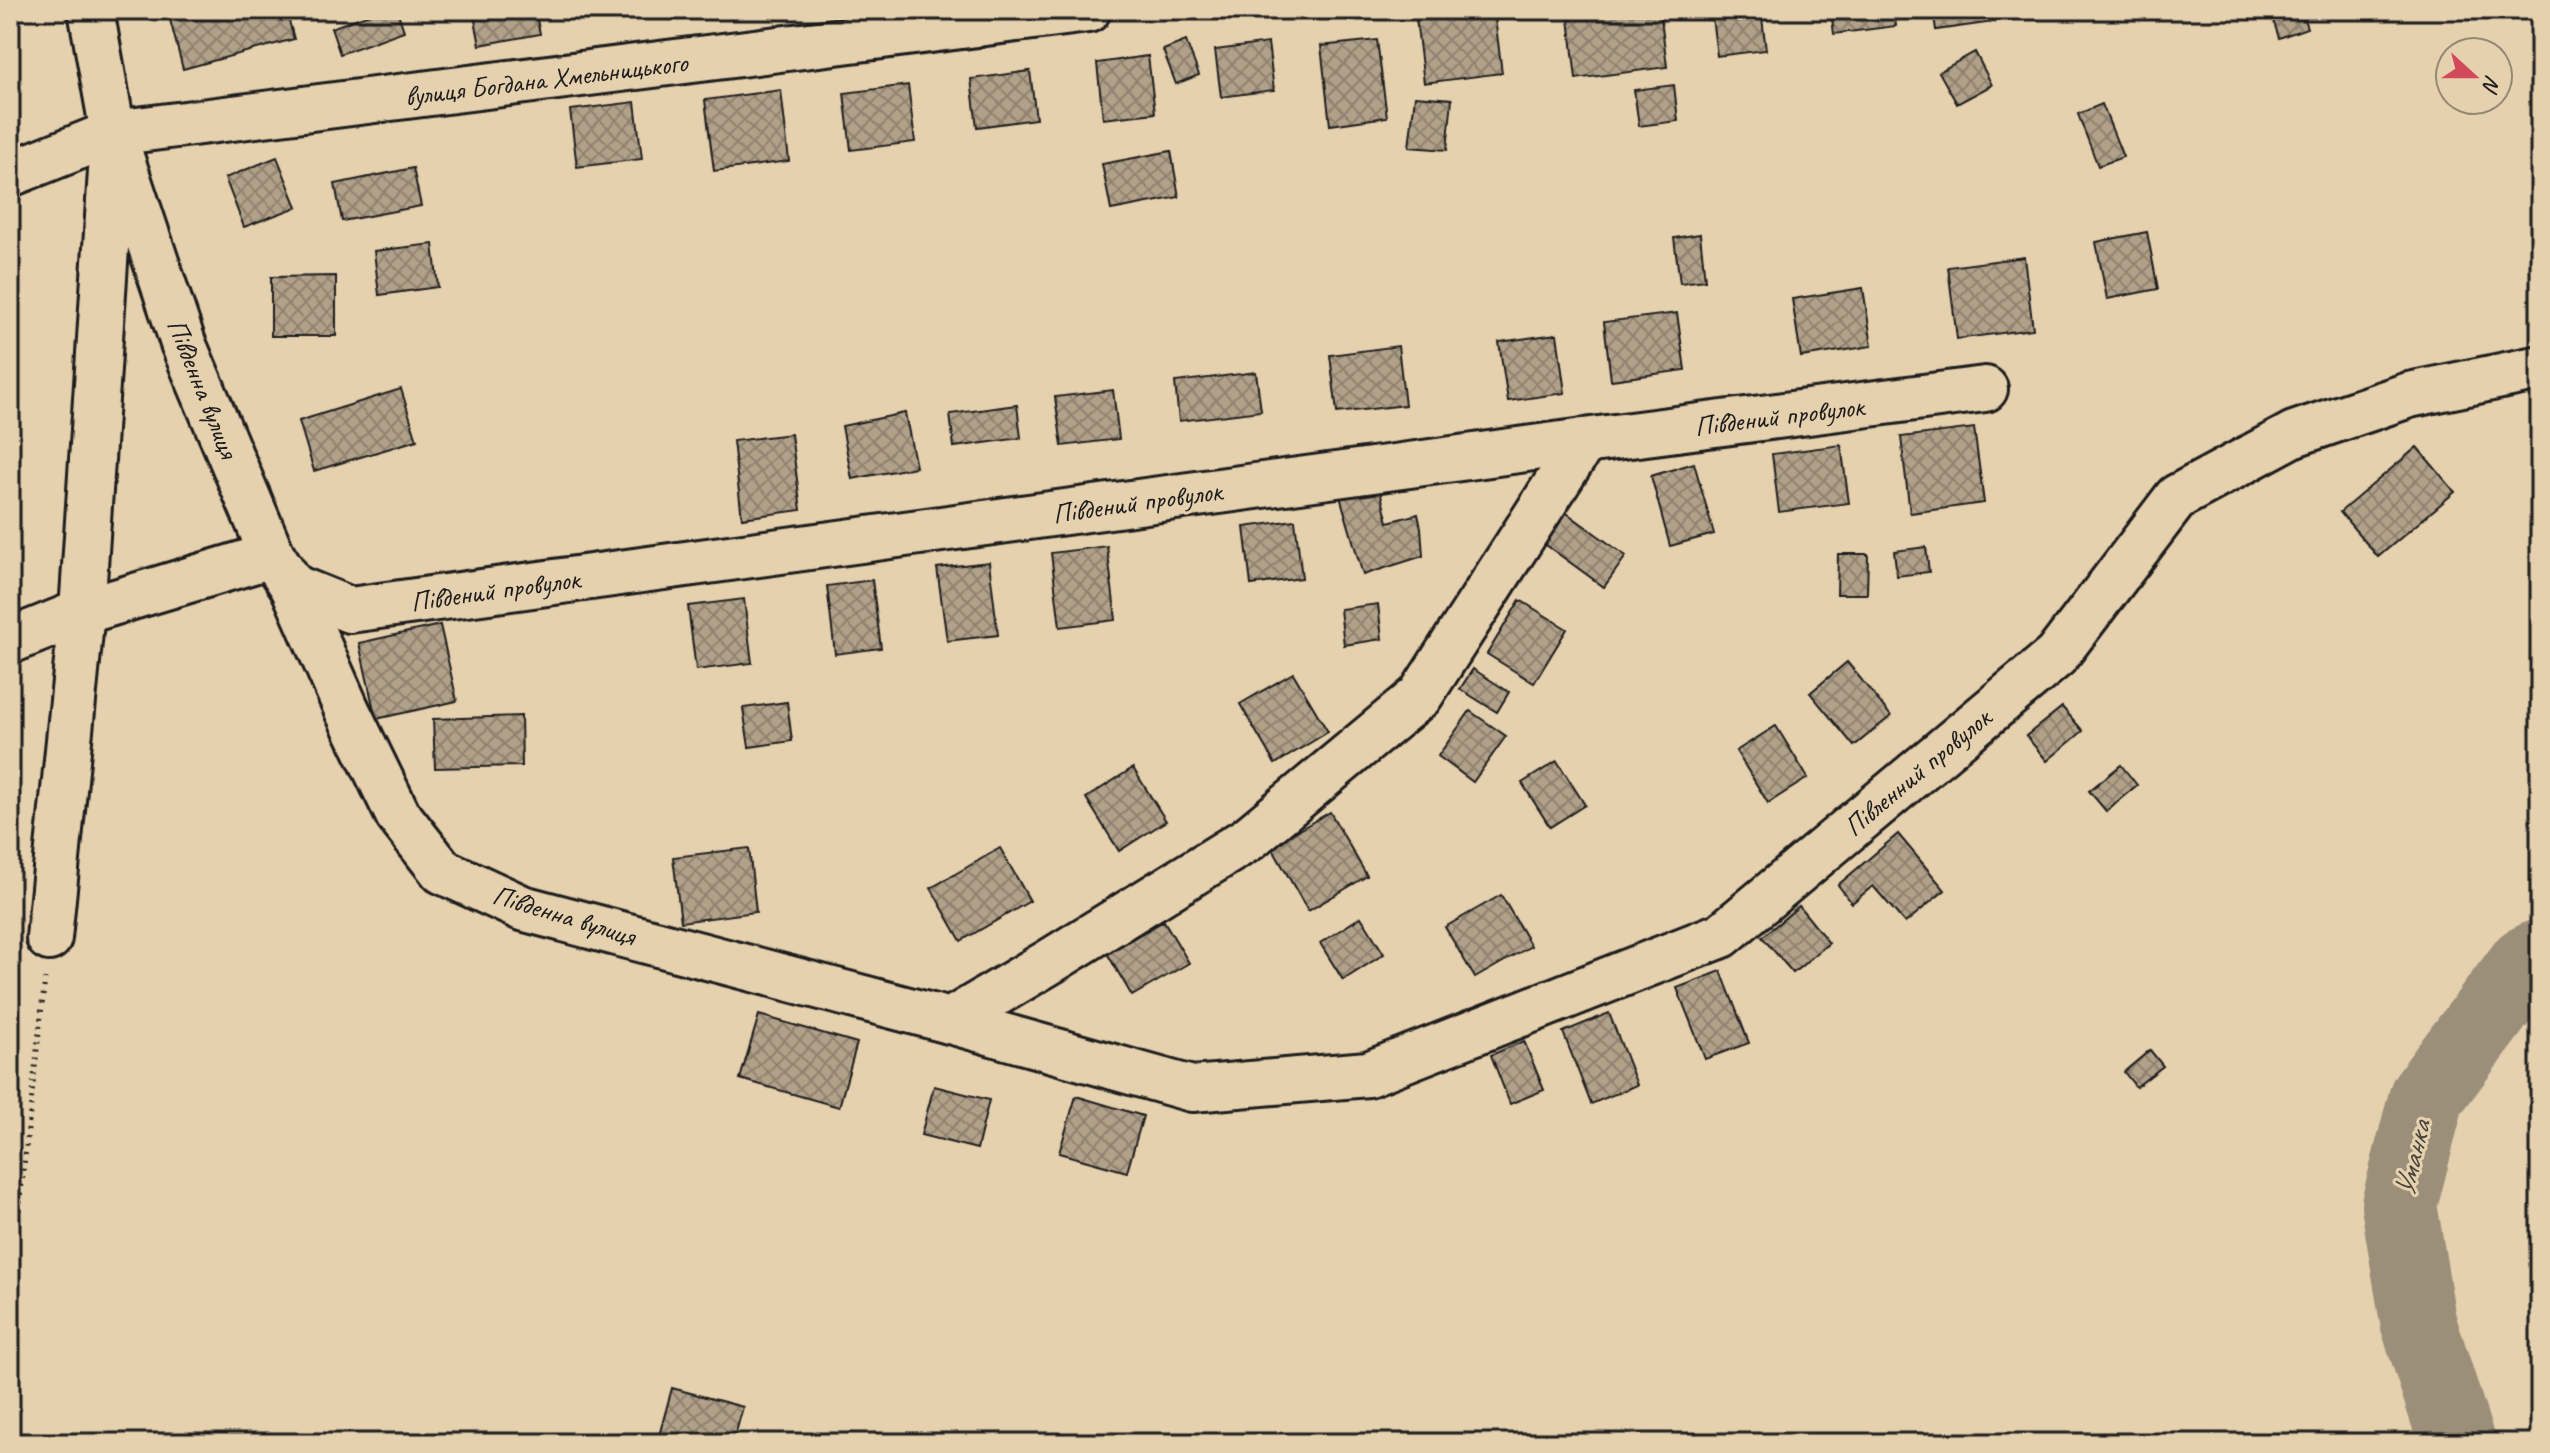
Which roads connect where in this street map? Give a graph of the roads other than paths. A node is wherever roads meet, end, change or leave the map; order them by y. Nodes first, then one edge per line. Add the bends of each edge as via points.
1 (91, 10) edge
2 (1088, 10) edge
3 (113, 133) junction
4 (10, 174) edge
5 (2540, 368) edge
6 (1985, 389) dead end
7 (1584, 441) junction
8 (282, 571) junction
9 (82, 612) junction
10 (10, 641) edge
11 (49, 938) road end
12 (950, 1021) junction
13 (1368, 1074) joint

1 - 3 street, Південна вулиця
2 - 3 street, вулиця Богдана Хмельницького
3 - 4 street, вулиця Богдана Хмельницького
3 - 8 street, Південна вулиця via 183,343
3 - 9 street
5 - 13 street, Півленний провулок via 2409,395 2294,434 2177,497 2056,656 1722,935
6 - 7 street, Південий провулок
7 - 8 street, Південий провулок via 350,610
7 - 12 street via 1420,696 1248,839
8 - 9 street
8 - 12 street, Південна вулиця via 398,815 442,871 522,908
9 - 10 street
9 - 11 street
12 - 13 street, Південна вулиця via 1192,1089

